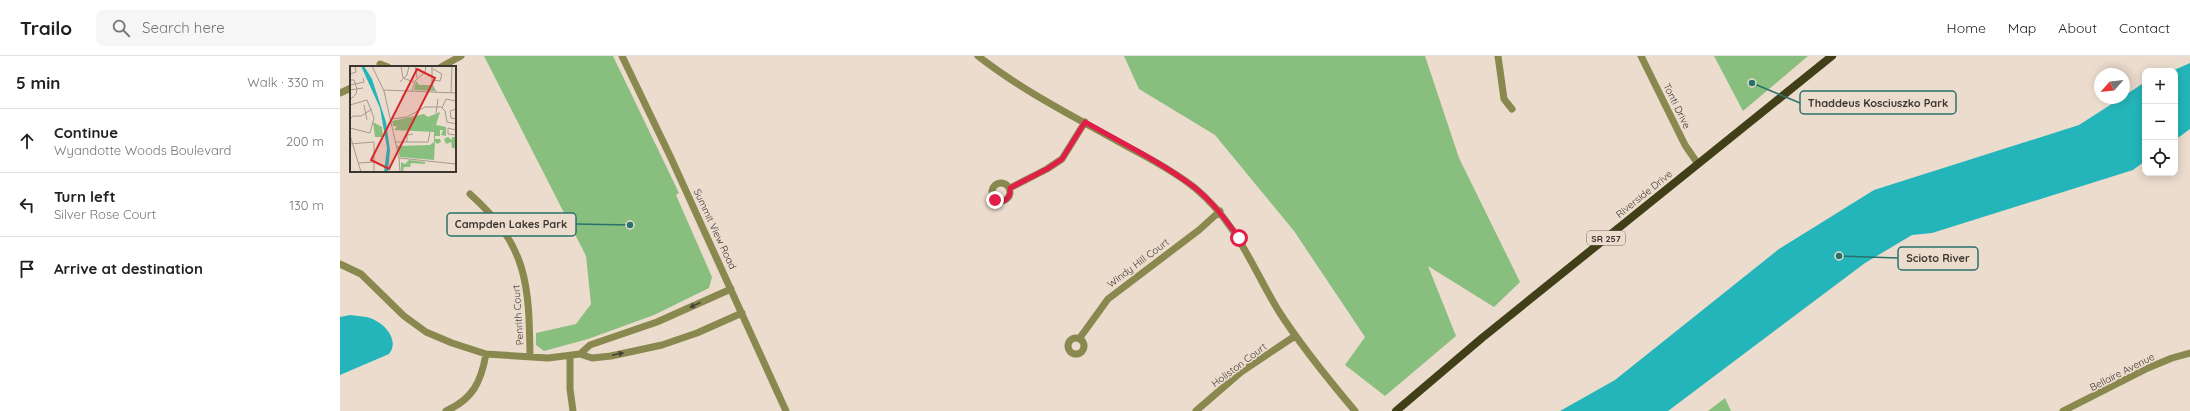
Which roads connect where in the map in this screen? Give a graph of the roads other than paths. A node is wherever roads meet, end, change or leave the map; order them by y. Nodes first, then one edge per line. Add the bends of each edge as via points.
1 (381, 56) edge
2 (461, 56) edge
3 (622, 56) edge
4 (978, 56) edge
5 (1498, 56) edge
6 (1642, 56) edge
7 (1832, 56) edge
8 (378, 65) edge
9 (443, 66) edge
10 (350, 88) edge
11 (340, 92) edge
12 (1512, 109) dead end
13 (1085, 122) junction
14 (1698, 164) junction
15 (1010, 188) dead end
16 (470, 194) dead end
17 (1220, 212) junction
18 (340, 264) edge
19 (731, 289) junction
20 (742, 313) junction
21 (1295, 336) junction
22 (1079, 339) dead end
23 (2190, 353) edge
24 (486, 354) junction
25 (580, 354) junction
26 (570, 356) junction
27 (530, 357) junction
28 (446, 411) edge
29 (573, 411) edge
30 (786, 411) edge
31 (1196, 411) edge
32 (1355, 411) edge
33 (1396, 411) edge
34 (2063, 411) edge

1 - 8 street
2 - 9 street
3 - 19 street, Summit View Road
4 - 13 street via 1002,75
5 - 12 street via 1504,99
6 - 14 street, Tonti Drive via 1685,145
7 - 14 main road, Riverside Drive / SR 257
10 - 11 street
13 - 15 street via 1062,159
13 - 17 street via 1157,163 1194,188
14 - 33 main road, Riverside Drive / SR 257 via 1482,338
16 - 27 street, Penrith Court via 500,224 520,261 528,297
17 - 21 street via 1239,238 1262,283
17 - 22 street, Windy Hill Court via 1108,298
18 - 24 street via 361,274 404,316 426,332
19 - 20 street, Summit View Road
19 -> 25 street via 657,322 590,345
25 -> 20 street via 592,358 611,356 662,345
20 - 30 street, Summit View Road
21 - 31 street, Holiston Court via 1242,372
21 - 32 street
23 - 34 street, Bellaire Avenue via 2148,368
24 - 27 street
24 - 28 street via 482,372 470,395 460,405
25 - 26 street
26 - 27 street
26 - 29 street

